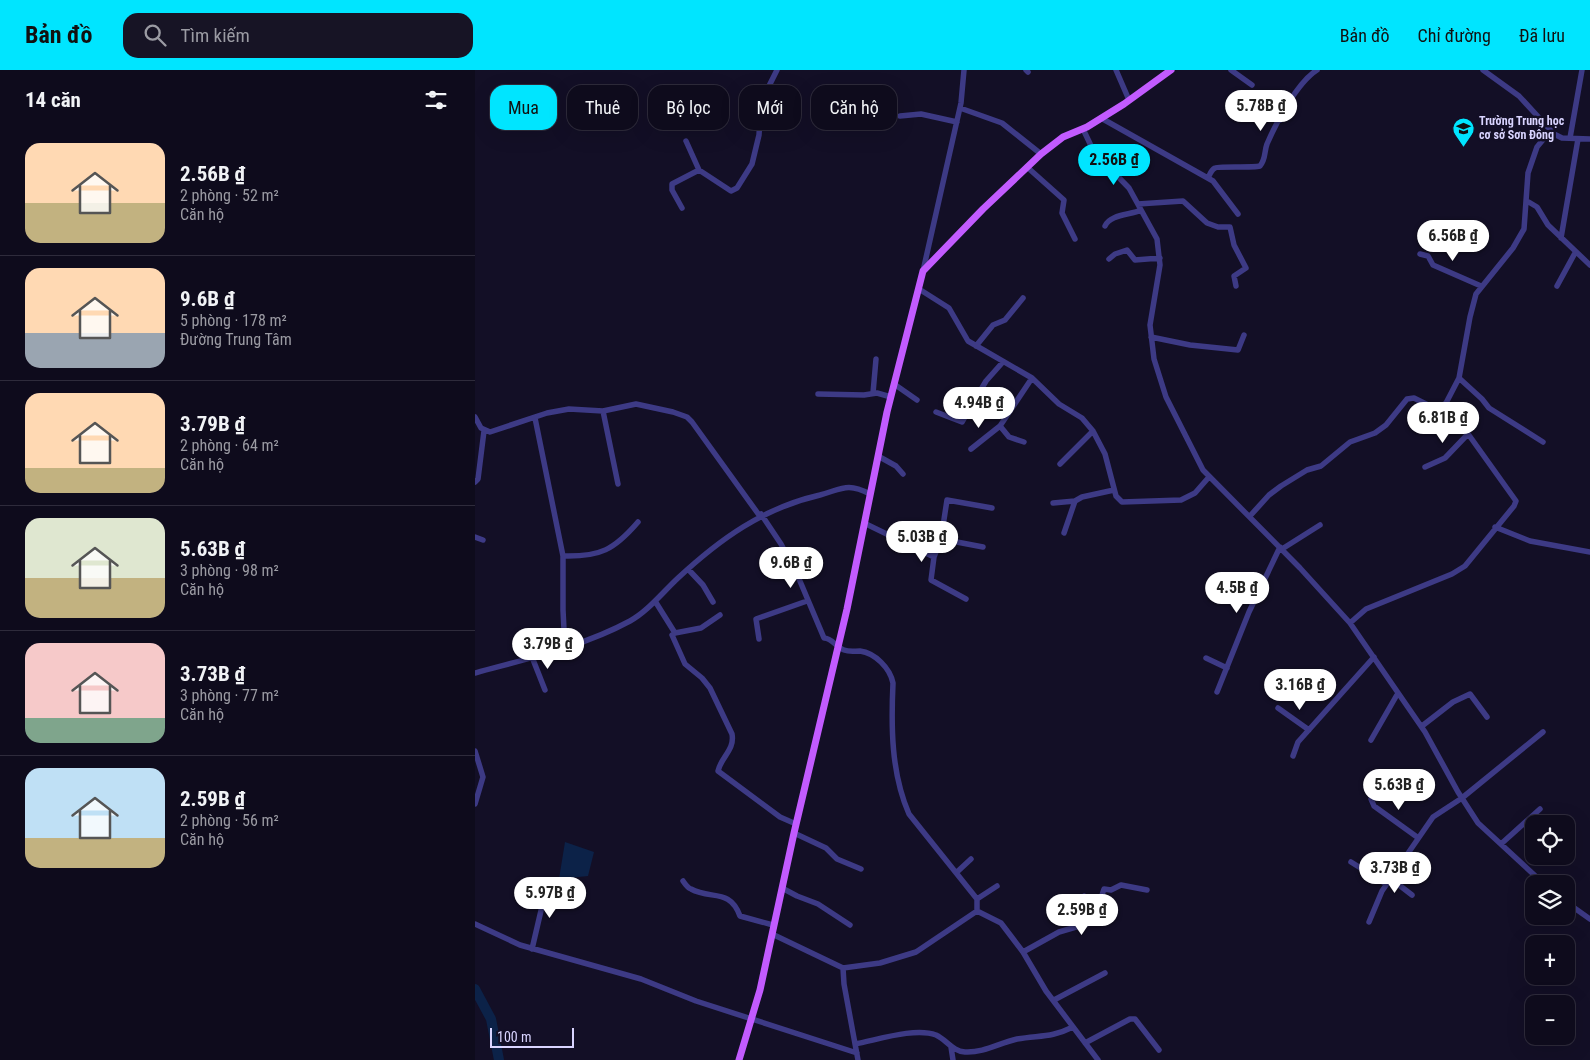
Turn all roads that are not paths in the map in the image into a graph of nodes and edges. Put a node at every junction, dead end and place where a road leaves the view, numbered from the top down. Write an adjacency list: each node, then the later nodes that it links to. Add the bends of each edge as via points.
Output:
1 (777, 70): 25 (street, via 761,102 759,135 752,164 737,188 731,191)
2 (964, 70): 12 (street)
3 (1116, 70): 11 (street)
4 (1171, 70): 11 (main road)
5 (1231, 70): 9 (street)
6 (1317, 70): 15 (street, via 1301,83)
7 (1483, 70): 18 (street, via 1519,96)
8 (1581, 70): 19 (street)
9 (1252, 85)
10 (1241, 96): 15 (street, via 1255,100)
11 (1129, 100): 14 (main road)
12 (960, 108): 16 (street); 23 (street, via 1002,123)
13 (900, 116): 16 (street, via 921,114)
14 (1101, 118): 17 (main road); 26 (street)
15 (1280, 120): 26 (street, via 1268,142 1261,166 1217,166)
16 (957, 122): 39 (street)
17 (1083, 129): 23 (main road, via 1063,137); 28 (street, via 1094,152 1123,181)
18 (1551, 130): 19 (street, via 1558,137); 27 (street, via 1533,156 1527,180)
19 (1570, 138): 20 (street)
20 (1578, 139): 21 (street); 32 (street)
21 (1590, 139)
22 (686, 141): 25 (street)
23 (1041, 154): 24 (main road)
24 (1027, 167): 33 (street, via 1064,200 1063,217); 39 (main road)
25 (699, 170): 29 (street, via 672,184)
26 (1208, 178): 30 (street, via 1218,186)
27 (1527, 201): 32 (street, via 1537,207); 41 (street, via 1526,219 1519,238)
28 (1140, 207): 31 (street, via 1132,215 1112,219); 36 (street, via 1157,239); 40 (street, via 1183,201 1207,223 1230,227 1233,245 1246,268 1234,276)
29 (682, 208)
30 (1238, 214)
31 (1105, 226)
32 (1561, 238): 34 (street)
33 (1075, 239)
34 (1575, 253): 38 (street); 42 (street)
35 (1420, 254): 41 (street, via 1428,256 1433,265)
36 (1160, 258): 37 (street, via 1135,260 1124,250); 46 (street, via 1151,314)
37 (1109, 259)
38 (1590, 265)
39 (923, 271): 43 (main road)
40 (1236, 286)
41 (1481, 286): 51 (street, via 1470,317)
42 (1557, 286)
43 (919, 289): 47 (street, via 949,308 966,338); 52 (main road)
44 (1023, 298): 47 (street, via 1005,320 993,325)
45 (1244, 335): 46 (street, via 1238,350)
46 (1151, 337): 73 (street, via 1159,382)
47 (976, 346): 49 (street)
48 (876, 359): 53 (street)
49 (1002, 362): 50 (street); 59 (street, via 986,380 962,422)
50 (1031, 378): 62 (street); 64 (street, via 1059,404 1082,418)
51 (1459, 378): 57 (street); 67 (street, via 1489,408)
52 (895, 384): 55 (main road); 56 (street)
53 (873, 393): 54 (street); 55 (street)
54 (818, 394)
55 (891, 397): 69 (main road)
56 (917, 400)
57 (1446, 404): 65 (street); 82 (street, via 1436,409 1419,400 1407,399 1386,425 1351,442 1321,466 1307,470 1281,486)
58 (603, 410): 61 (street, via 569,409); 75 (street); 81 (street, via 636,404 687,417)
59 (936, 412)
60 (475, 417): 63 (street)
61 (535, 418): 63 (street, via 499,430); 94 (street)
62 (1000, 426): 66 (street, via 1009,437); 68 (street)
63 (484, 431): 74 (street)
64 (1093, 431): 70 (street); 76 (street, via 1107,460)
65 (1468, 434): 71 (street, via 1445,458); 86 (street, via 1516,501)
66 (1023, 442)
67 (1543, 442)
68 (971, 449)
69 (878, 456): 72 (street, via 897,466); 77 (main road)
70 (1060, 464)
71 (1425, 467)
72 (903, 474)
73 (1209, 477): 76 (street, via 1189,497 1176,501 1122,502); 82 (street)
74 (475, 482)
75 (618, 484)
76 (1114, 490): 78 (street)
77 (870, 494): 81 (street, via 857,487 842,487 787,503); 84 (main road)
78 (1075, 501): 79 (street); 87 (street)
79 (1053, 503)
80 (992, 508): 89 (street, via 947,500)
81 (760, 515): 96 (street); 99 (street, via 781,544)
82 (1250, 516): 92 (street)
83 (638, 522): 94 (street, via 606,551)
84 (864, 523): 95 (street); 106 (main road)
85 (1320, 525): 92 (street)
86 (1495, 527): 93 (street, via 1531,541); 102 (street, via 1465,566 1365,609)
87 (1064, 532)
88 (475, 537): 90 (street)
89 (941, 539): 91 (street); 95 (street)
90 (483, 540)
91 (983, 547)
92 (1281, 548): 102 (street); 110 (street, via 1249,612)
93 (1590, 552)
94 (563, 556): 105 (street, via 564,630)
95 (933, 557): 97 (street, via 931,580)
96 (688, 569): 98 (street); 100 (street)
97 (965, 599)
98 (655, 601): 103 (street); 105 (street, via 629,622)
99 (807, 601): 104 (street, via 756,619); 106 (street, via 824,638)
100 (713, 602)
101 (720, 615): 103 (street, via 701,628)
102 (1350, 623): 108 (street)
103 (675, 633): 127 (street, via 672,635 685,664 709,688 732,734 731,748 718,771 780,817)
104 (759, 639)
105 (569, 645): 107 (street)
106 (838, 647): 127 (main road); 134 (street, via 862,651 891,672 894,759 902,798 909,814)
107 (532, 657): 111 (street); 112 (street)
108 (1374, 657): 114 (street); 118 (street)
109 (1206, 658): 110 (street)
110 (1227, 668): 113 (street)
111 (475, 673)
112 (545, 690)
113 (1217, 692)
114 (1398, 693): 117 (street); 120 (street)
115 (1278, 708): 118 (street)
116 (1487, 717): 117 (street, via 1470,694 1453,702)
117 (1422, 726): 124 (street)
118 (1309, 730): 122 (street, via 1298,742)
119 (1543, 732): 124 (street)
120 (1371, 740)
121 (475, 751): 125 (street, via 483,777)
122 (1293, 756)
123 (1377, 786): 129 (street, via 1371,800 1374,806)
124 (1462, 798): 129 (street, via 1433,817); 130 (street, via 1478,823)
125 (475, 804)
126 (1540, 809): 130 (street)
127 (796, 824): 128 (main road)
128 (794, 833): 133 (street, via 826,848 837,859); 141 (main road)
129 (1417, 837): 136 (street)
130 (1501, 844): 135 (street)
131 (971, 859): 134 (street)
132 (1351, 862): 138 (street)
133 (861, 869)
134 (957, 872): 145 (street)
135 (1536, 875)
136 (1390, 878): 138 (street); 143 (street)
137 (683, 881): 152 (street, via 691,890 727,899 735,905 740,916)
138 (1386, 884): 150 (street)
139 (547, 885): 155 (street)
140 (997, 886): 145 (street)
141 (782, 888): 152 (main road); 153 (street, via 819,904)
142 (1147, 890): 149 (street, via 1121,886 1104,889 1101,918)
143 (1412, 895)
144 (1084, 896): 149 (street)
145 (977, 899): 147 (street)
146 (1575, 908): 148 (street)
147 (977, 911): 156 (street, via 1001,923); 157 (street, via 915,952 880,963)
148 (1590, 919)
149 (1094, 920): 156 (street, via 1059,932)
150 (1369, 922)
151 (475, 924): 155 (street)
152 (773, 924): 154 (main road)
153 (850, 925)
154 (772, 934): 157 (street); 160 (main road)
155 (532, 949): 160 (street, via 641,979)
156 (1023, 952): 159 (street)
157 (843, 968): 163 (street)
158 (1105, 973): 159 (street)
159 (1055, 1000): 161 (street)
160 (752, 1019): 166 (street); 167 (main road)
161 (1073, 1027): 162 (street); 164 (street, via 1057,1035 1017,1039 981,1052 965,1052)
162 (1085, 1043): 165 (street, via 1135,1019); 170 (street)
163 (855, 1044): 164 (street, via 919,1034 936,1035); 166 (street)
164 (951, 1047): 169 (street)
165 (1159, 1050)
166 (857, 1053): 168 (street)
167 (739, 1060)
168 (858, 1060)
169 (953, 1060)
170 (1098, 1060)

